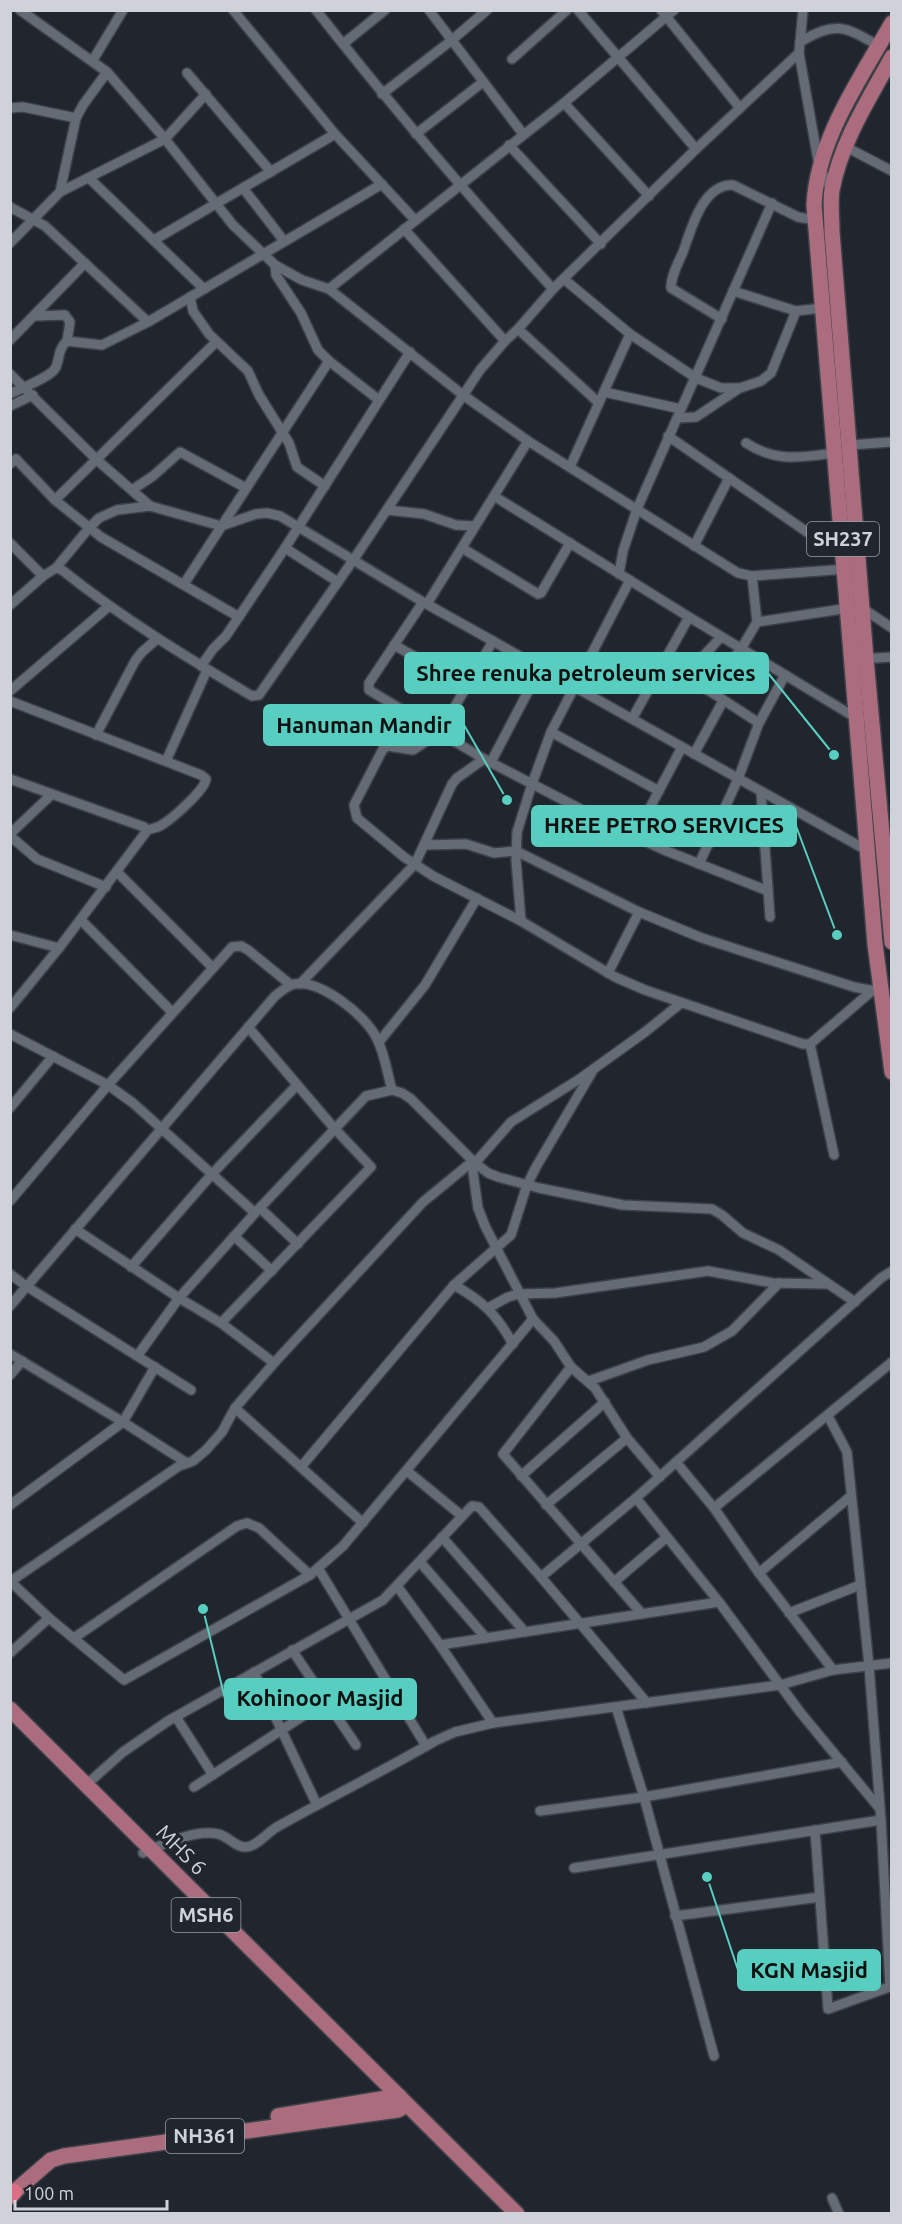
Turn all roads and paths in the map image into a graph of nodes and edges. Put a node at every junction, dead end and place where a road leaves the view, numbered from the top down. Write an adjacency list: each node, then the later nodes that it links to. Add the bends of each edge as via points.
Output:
1 (20, 10): 20 (street)
2 (123, 10): 20 (street)
3 (233, 10): 30 (street)
4 (316, 10): 14 (street)
5 (385, 10): 14 (street)
6 (429, 10): 13 (street)
7 (487, 10): 13 (street)
8 (567, 10): 19 (street)
9 (578, 10): 17 (street)
10 (803, 10): 16 (street)
11 (667, 13): 17 (street); 28 (street)
12 (891, 23): 15 (main road, SH237)
13 (452, 40): 23 (street); 25 (street)
14 (343, 44): 25 (street)
15 (879, 46): 16 (street, via 854,31 840,28 818,32); 37 (main road, SH237, via 834,128)
16 (799, 47): 28 (street); 37 (street)
17 (617, 57): 26 (street); 36 (street)
18 (891, 57): 35 (main road, SH237)
19 (512, 59)
20 (93, 60): 21 (street)
21 (107, 72): 29 (street); 33 (street)
22 (187, 73): 24 (street)
23 (483, 82): 31 (street); 32 (street)
24 (206, 94): 33 (street); 38 (street)
25 (382, 94): 31 (street)
26 (564, 103): 32 (street); 46 (street)
27 (10, 108): 29 (street)
28 (740, 108): 36 (street)
29 (76, 118): 44 (street)
30 (335, 134): 38 (street); 41 (street)
31 (416, 134): 42 (street)
32 (523, 134): 34 (street)
33 (165, 139): 40 (street); 47 (street)
34 (509, 145): 42 (street); 57 (street)
35 (846, 147): 39 (street); 45 (main road, SH237)
36 (696, 149): 46 (street)
37 (819, 166): 45 (street); 52 (main road, SH237)
38 (271, 171): 43 (street)
39 (891, 171)
40 (89, 178): 44 (street); 54 (street)
41 (381, 184): 51 (street); 55 (street)
42 (459, 185): 51 (street); 64 (street)
43 (243, 188): 47 (street); 55 (street)
44 (60, 192): 50 (street)
45 (832, 192): 97 (main road, SH237)
46 (649, 196): 57 (street)
47 (216, 203): 54 (street); 58 (street)
48 (772, 203): 52 (street, via 798,217); 65 (street); 70 (street, via 727,185 700,208 671,288)
49 (10, 207): 50 (street)
50 (34, 219): 56 (street); 59 (street)
51 (415, 220): 53 (street)
52 (815, 220): 67 (main road, SH237)
53 (404, 229): 63 (street); 76 (street)
54 (154, 240): 62 (street)
55 (284, 241): 58 (street)
56 (10, 243)
57 (601, 244): 61 (street)
58 (263, 254): 60 (street); 62 (street)
59 (85, 263): 69 (street); 71 (street)
60 (275, 265): 63 (street); 79 (street, via 276,275 301,313 318,350)
61 (565, 280): 64 (street); 73 (street)
62 (204, 289): 66 (street)
63 (329, 289): 78 (street)
64 (554, 289): 72 (street)
65 (733, 291): 68 (street); 70 (street)
66 (190, 297): 71 (street); 77 (street, via 196,317)
67 (822, 308): 68 (street); 98 (main road, SH237)
68 (796, 311): 83 (street, via 771,373)
69 (34, 316): 74 (street); 75 (street, via 65,315 70,322)
70 (722, 319): 81 (street)
71 (148, 322): 75 (street, via 102,345)
72 (518, 329): 76 (street); 89 (street)
73 (630, 334): 81 (street); 84 (street)
74 (10, 340)
75 (67, 341): 82 (street, via 55,370)
76 (505, 341): 86 (street)
77 (216, 342): 92 (street, via 248,371); 100 (street)
78 (410, 352): 86 (street); 88 (street)
79 (329, 362): 88 (street); 92 (street)
80 (10, 374): 82 (street)
81 (696, 378): 83 (street, via 721,387); 91 (street)
82 (24, 387): 85 (street); 87 (street)
83 (740, 388): 91 (street, via 696,417)
84 (604, 392): 89 (street); 91 (street)
85 (10, 394)
86 (463, 394): 94 (street); 110 (street)
87 (33, 395): 90 (street); 100 (street)
88 (380, 400): 103 (street)
89 (599, 403): 101 (street)
90 (10, 406)
91 (679, 414): 93 (street)
92 (282, 433): 103 (street, via 297,467); 104 (street)
93 (668, 436): 102 (street); 109 (street)
94 (528, 441): 101 (street); 106 (street)
95 (891, 442): 97 (street)
96 (746, 443): 98 (street, via 781,457)
97 (849, 445): 123 (main road, SH237)
98 (835, 453): 117 (main road, SH237)
99 (12, 459): 107 (street)
100 (97, 460): 105 (street); 107 (street)
101 (570, 467): 109 (street)
102 (729, 478): 117 (street, via 817,539); 118 (street)
103 (325, 486): 112 (street)
104 (246, 488): 105 (street, via 180,452); 111 (street)
105 (132, 490): 108 (street)
106 (494, 496): 113 (street); 116 (street)
107 (55, 500): 114 (street)
108 (150, 506): 111 (street); 114 (street, via 117,510)
109 (637, 509): 118 (street); 124 (street)
110 (387, 510): 113 (street, via 424,513 456,525); 121 (street)
111 (221, 526): 112 (street, via 267,513); 129 (street)
112 (300, 526): 119 (street); 121 (street)
113 (475, 526): 120 (street)
114 (89, 528): 122 (street); 129 (street)
115 (10, 543): 125 (street)
116 (570, 543): 120 (street, via 538,594); 124 (street)
117 (843, 543): 123 (main road, SH237)
118 (693, 546): 126 (street, via 738,573)
119 (285, 548): 128 (street); 134 (street)
120 (462, 548): 130 (street)
121 (354, 559): 128 (street); 130 (street)
122 (56, 568): 125 (street); 132 (street)
123 (852, 569): 126 (street); 133 (main road, SH237)
124 (619, 574): 127 (street)
125 (43, 576): 131 (street)
126 (752, 576): 136 (street)
127 (630, 580): 135 (street); 151 (street)
128 (338, 582): 146 (street, via 259,695 252,696)
129 (184, 584): 134 (street)
130 (425, 603): 140 (street); 141 (street)
131 (10, 605)
132 (108, 607): 139 (street); 153 (street)
133 (855, 608): 136 (street); 137 (street); 144 (main road, SH237)
134 (239, 617): 146 (street)
135 (689, 617): 138 (street); 147 (street)
136 (757, 622): 142 (street)
137 (891, 628)
138 (721, 637): 142 (street); 149 (street)
139 (157, 639): 146 (street); 161 (street, via 135,661)
140 (494, 641): 145 (street); 150 (street)
141 (394, 645): 150 (street); 159 (street, via 369,683 369,690)
142 (741, 649): 148 (street); 152 (street)
143 (891, 657): 144 (street)
144 (859, 659): 157 (main road, SH237); 189 (main road, SH237)
145 (541, 667): 151 (street); 165 (street)
146 (204, 668): 164 (street)
147 (661, 668): 149 (street); 156 (street)
148 (785, 675): 157 (street); 158 (street)
149 (684, 677): 152 (street)
150 (467, 686): 159 (street)
151 (575, 686): 156 (street); 160 (street)
152 (708, 690): 155 (street)
153 (10, 691)
154 (10, 701): 161 (street)
155 (723, 701): 158 (street); 163 (street)
156 (632, 719): 162 (street)
157 (858, 719): 177 (main road, SH237)
158 (759, 723): 167 (street)
159 (440, 732): 165 (street); 178 (street, via 413,750 385,747 354,805 357,818)
160 (551, 732): 168 (street); 169 (street)
161 (96, 735): 164 (street)
162 (682, 747): 163 (street); 169 (street)
163 (694, 754): 167 (street)
164 (166, 761): 172 (street, via 201,775 207,782 164,824)
165 (487, 761): 168 (street); 175 (street, via 452,784)
166 (10, 779): 171 (street)
167 (738, 779): 170 (street); 179 (street)
168 (532, 784): 174 (street); 176 (street, via 517,832)
169 (658, 791): 174 (street)
170 (761, 792): 177 (street); 182 (street)
171 (52, 794): 172 (street); 173 (street)
172 (146, 830): 180 (street)
173 (10, 835): 181 (street, via 37,859)
174 (635, 836): 179 (street)
175 (424, 845): 176 (street, via 466,844 494,853); 178 (street)
176 (516, 850): 184 (street); 187 (street)
177 (868, 851): 194 (main road, SH237)
178 (415, 864): 183 (street); 193 (street)
179 (699, 864): 182 (street)
180 (117, 872): 181 (street); 191 (street)
181 (106, 887): 186 (street)
182 (768, 891): 185 (street)
183 (477, 898): 187 (street); 200 (street, via 425,985)
184 (639, 912): 192 (street); 194 (street, via 702,938)
185 (770, 917)
186 (81, 920): 190 (street); 197 (street)
187 (521, 921): 192 (street)
188 (10, 935): 190 (street)
189 (891, 942)
190 (59, 948): 196 (street)
191 (212, 968): 193 (street, via 232,947 241,946); 197 (street)
192 (608, 973): 195 (street)
193 (296, 984): 198 (street, via 275,996); 200 (street, via 323,991 353,1010)
194 (877, 991): 201 (street); 204 (main road, SH237)
195 (681, 1003): 201 (street); 203 (street)
196 (10, 1008)
197 (172, 1012): 205 (street)
198 (248, 1028): 206 (street); 209 (street)
199 (10, 1034): 202 (street)
200 (379, 1042): 207 (street)
201 (810, 1044): 211 (street)
202 (53, 1056): 205 (street); 208 (street)
203 (595, 1068): 212 (street, via 511,1122); 215 (street)
204 (891, 1072)
205 (108, 1085): 209 (street); 216 (street)
206 (297, 1085): 210 (street); 213 (street)
207 (392, 1090): 210 (street, via 366,1096); 212 (street, via 411,1099)
208 (10, 1108)
209 (161, 1128): 213 (street); 219 (street)
210 (334, 1128): 218 (street); 221 (street, via 370,1164 370,1170)
211 (834, 1155)
212 (474, 1162): 215 (street, via 488,1173); 222 (street, via 478,1208); 243 (street, via 423,1202)
213 (212, 1174): 218 (street); 223 (street)
214 (10, 1183): 216 (street)
215 (527, 1185): 222 (street, via 514,1230); 228 (street, via 623,1205 712,1209 743,1233 779,1250)
216 (20, 1190): 217 (street)
217 (10, 1201)
218 (257, 1210): 220 (street); 221 (street)
219 (75, 1229): 223 (street); 229 (street)
220 (234, 1236): 224 (street); 232 (street)
221 (298, 1244): 224 (street)
222 (496, 1249): 230 (street); 231 (street)
223 (131, 1267): 232 (street)
224 (272, 1271): 237 (street)
225 (891, 1271): 233 (street)
226 (10, 1274): 229 (street)
227 (779, 1283): 228 (street); 231 (street, via 708,1271 555,1293); 247 (street, via 732,1331 704,1347 648,1360)
228 (826, 1284): 233 (street)
229 (26, 1286): 234 (street); 240 (street)
230 (454, 1286): 235 (street); 256 (street)
231 (519, 1294): 235 (street); 236 (street)
232 (179, 1298): 237 (street); 240 (street)
233 (855, 1302): 254 (street)
234 (10, 1306)
235 (488, 1308): 238 (street)
236 (533, 1319): 238 (street); 245 (street)
237 (221, 1323): 243 (street)
238 (513, 1344): 257 (street)
239 (10, 1354): 241 (street)
240 (138, 1355): 244 (street)
241 (22, 1361): 246 (street); 252 (street)
242 (891, 1362): 251 (street)
243 (274, 1363): 250 (street)
244 (155, 1367): 248 (street); 252 (street)
245 (572, 1367): 247 (street); 258 (street, via 504,1450 504,1456)
246 (10, 1375)
247 (589, 1381): 249 (street)
248 (191, 1390)
249 (605, 1402): 253 (street); 258 (street)
250 (235, 1408): 255 (street, via 222,1432); 256 (street)
251 (828, 1416): 260 (street, via 847,1452); 264 (street)
252 (123, 1422): 255 (street); 262 (street)
253 (627, 1438): 259 (street); 263 (street)
254 (676, 1462): 259 (street); 264 (street)
255 (187, 1463): 275 (street)
256 (301, 1467): 266 (street)
257 (407, 1471): 265 (street); 266 (street)
258 (521, 1476): 263 (street)
259 (660, 1477): 261 (street)
260 (851, 1496): 272 (street); 277 (street)
261 (636, 1498): 268 (street); 269 (street)
262 (12, 1501)
263 (546, 1504): 269 (street)
264 (714, 1508): 272 (street)
265 (462, 1516): 267 (street); 274 (street, via 472,1506 479,1507)
266 (363, 1523): 271 (street)
267 (442, 1537): 270 (street); 285 (street)
268 (668, 1537): 276 (street); 279 (street)
269 (581, 1544): 274 (street); 276 (street)
270 (420, 1562): 278 (street); 287 (street)
271 (318, 1568): 273 (street); 283 (street)
272 (759, 1573): 280 (street)
273 (310, 1575): 286 (street, via 124,1680); 286 (street, via 259,1528 247,1523 237,1526)
274 (541, 1577): 284 (street)
275 (11, 1581): 282 (street)
276 (614, 1582): 281 (street)
277 (860, 1585): 280 (street); 292 (street)
278 (398, 1586): 283 (street, via 375,1605); 288 (street)
279 (719, 1602): 281 (street); 295 (street)
280 (789, 1612): 293 (street)
281 (642, 1614): 284 (street)
282 (49, 1618): 286 (street); 290 (street)
283 (347, 1618): 289 (street); 305 (street)
284 (580, 1624): 285 (street); 297 (street)
285 (525, 1632): 287 (street)
286 (74, 1638)
287 (486, 1638): 288 (street)
288 (440, 1644): 302 (street)
289 (292, 1650): 294 (street); 296 (street)
290 (10, 1653)
291 (891, 1663): 292 (street)
292 (869, 1666): 293 (street); 312 (street)
293 (833, 1670): 295 (street)
294 (254, 1672): 300 (street); 303 (street)
295 (780, 1685): 297 (street); 306 (street)
296 (326, 1701): 303 (street); 304 (street)
297 (646, 1703): 298 (street)
298 (616, 1707): 302 (street); 310 (street)
299 (10, 1709): 308 (main road, MHS 6)
300 (176, 1717): 307 (street); 308 (street, via 123,1752)
301 (10, 1723): 316 (main road, MSH6)
302 (493, 1723): 305 (street, via 455,1732)
303 (281, 1730): 307 (street); 311 (street)
304 (356, 1745)
305 (426, 1746): 311 (street)
306 (842, 1762): 310 (street); 312 (street)
307 (213, 1775): 309 (street)
308 (86, 1785): 316 (main road, MHS 6)
309 (194, 1787)
310 (644, 1797): 313 (street); 317 (street)
311 (317, 1805): 316 (street, via 247,1847 219,1834 207,1833)
312 (880, 1809): 314 (street)
313 (540, 1811)
314 (881, 1820): 315 (street); 321 (street)
315 (815, 1830): 317 (street); 319 (street)
316 (147, 1851): 323 (main road, MSH6)
317 (659, 1853): 318 (street); 320 (street)
318 (574, 1868)
319 (820, 1897): 320 (street); 321 (street, via 828,2009)
320 (675, 1916): 322 (street)
321 (891, 1986)
322 (714, 2056)
323 (398, 2103): 324 (main road, NH361, via 64,2156 51,2160); 326 (main road); 327 (main road)
324 (12, 2191)
325 (832, 2198): 328 (street)
326 (505, 2214)
327 (517, 2214)
328 (839, 2214)

